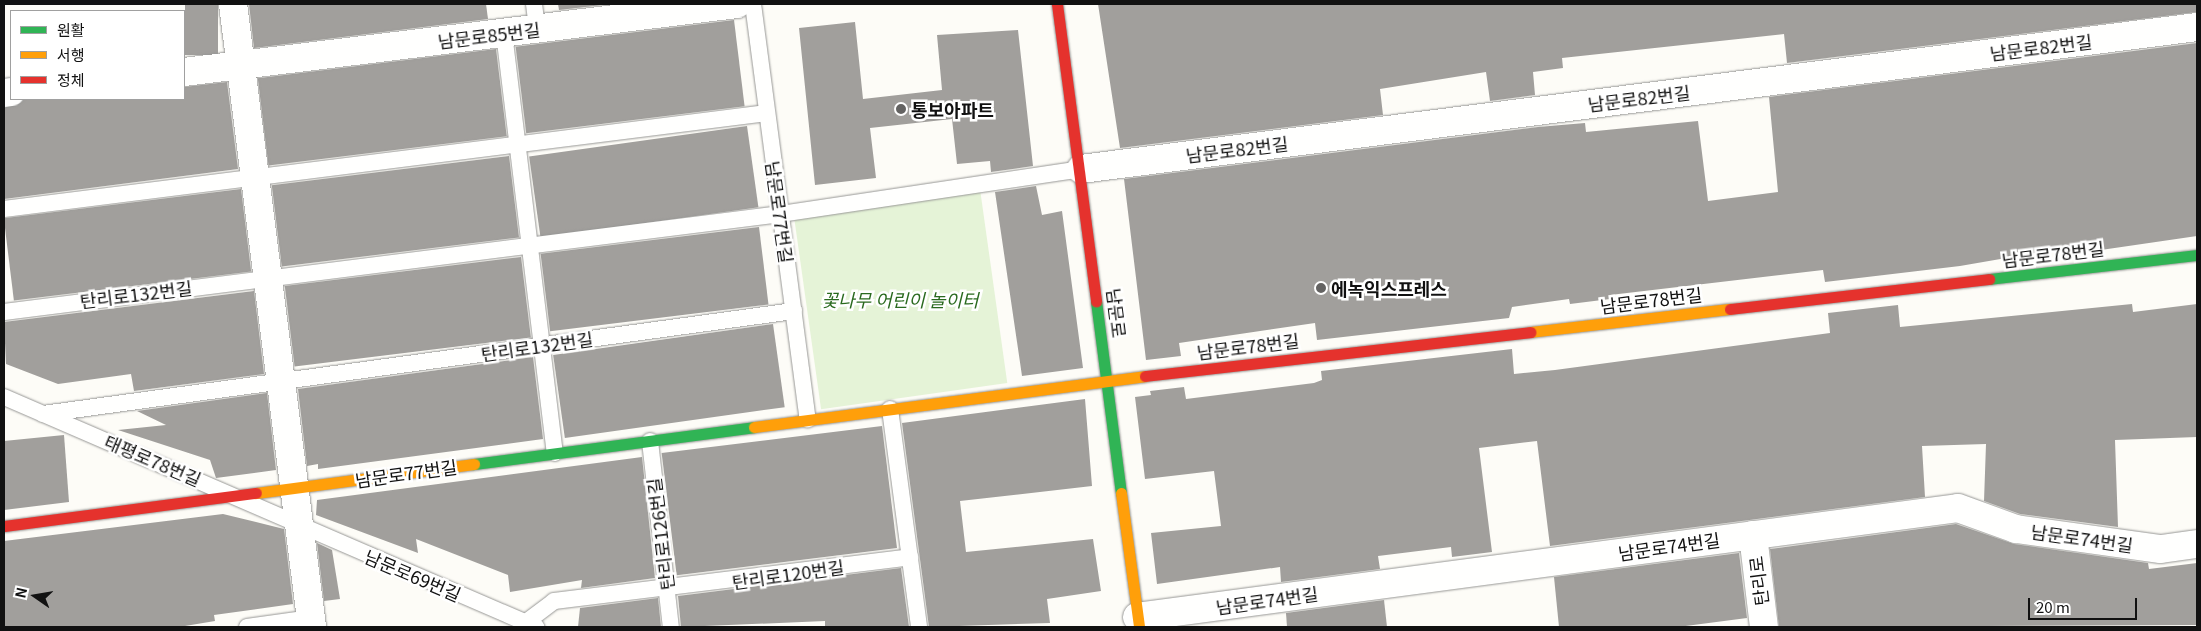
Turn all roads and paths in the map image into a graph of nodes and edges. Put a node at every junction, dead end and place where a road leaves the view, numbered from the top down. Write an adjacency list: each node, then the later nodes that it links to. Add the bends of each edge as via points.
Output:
1 (233, 4): 8 (street)
2 (737, 4): 5 (street, 남문로85번길)
3 (752, 4): 10 (lane, 남문로77번길)
4 (1057, 4): 12 (street, 남문로)
5 (536, 16): 7 (street, 남문로85번길)
6 (2197, 27): 12 (street, 남문로82번길)
7 (504, 33): 8 (street, 남문로85번길); 11 (lane)
8 (240, 65): 9 (street, 남문로85번길); 13 (street)
9 (185, 72)
10 (767, 113): 11 (lane); 15 (lane, 남문로77번길)
11 (516, 141): 13 (lane); 16 (lane)
12 (1081, 169): 15 (lane, 탄리로132번길); 22 (street, 남문로)
13 (254, 176): 14 (lane); 18 (street)
14 (4, 209)
15 (781, 214): 16 (lane, 탄리로132번길); 19 (lane, 남문로77번길)
16 (529, 242): 18 (lane, 탄리로132번길); 21 (lane)
17 (2197, 255): 22 (street, 남문로78번길)
18 (268, 277): 20 (lane, 탄리로132번길); 23 (street)
19 (794, 311): 21 (lane, 탄리로132번길); 27 (lane, 남문로77번길)
20 (4, 312)
21 (542, 346): 23 (lane, 탄리로132번길); 29 (lane)
22 (1108, 380): 25 (street, 남문로77번길); 39 (street, 남문로)
23 (281, 381): 26 (lane, 탄리로132번길); 30 (street)
24 (4, 397): 26 (lane, 태평로78번길)
25 (890, 409): 27 (street, 남문로77번길); 36 (lane)
26 (43, 414): 31 (lane, 태평로78번길)
27 (808, 419): 28 (street, 남문로77번길)
28 (650, 441): 29 (street, 남문로77번길); 37 (lane, 탄리로126번길)
29 (555, 453): 30 (street, 남문로77번길)
30 (295, 488): 31 (street, 남문로77번길); 33 (street)
31 (237, 495): 32 (street, 남문로77번길); 33 (lane, 태평로78번길)
32 (4, 526)
33 (300, 527): 38 (street); 40 (lane, 남문로69번길)
34 (1753, 535): 35 (street, 남문로74번길, via 1958,508 2016,528 2161,549); 39 (street, 남문로74번길); 44 (street, 탄리로)
35 (2197, 544)
36 (910, 558): 37 (lane, 탄리로120번길); 43 (lane)
37 (667, 590): 40 (lane, 남문로69번길, via 554,601); 42 (lane, 탄리로126번길)
38 (312, 622): 41 (lane)
39 (1138, 622)
40 (530, 625)
41 (247, 627)
42 (671, 627)
43 (919, 627)
44 (1764, 627)

